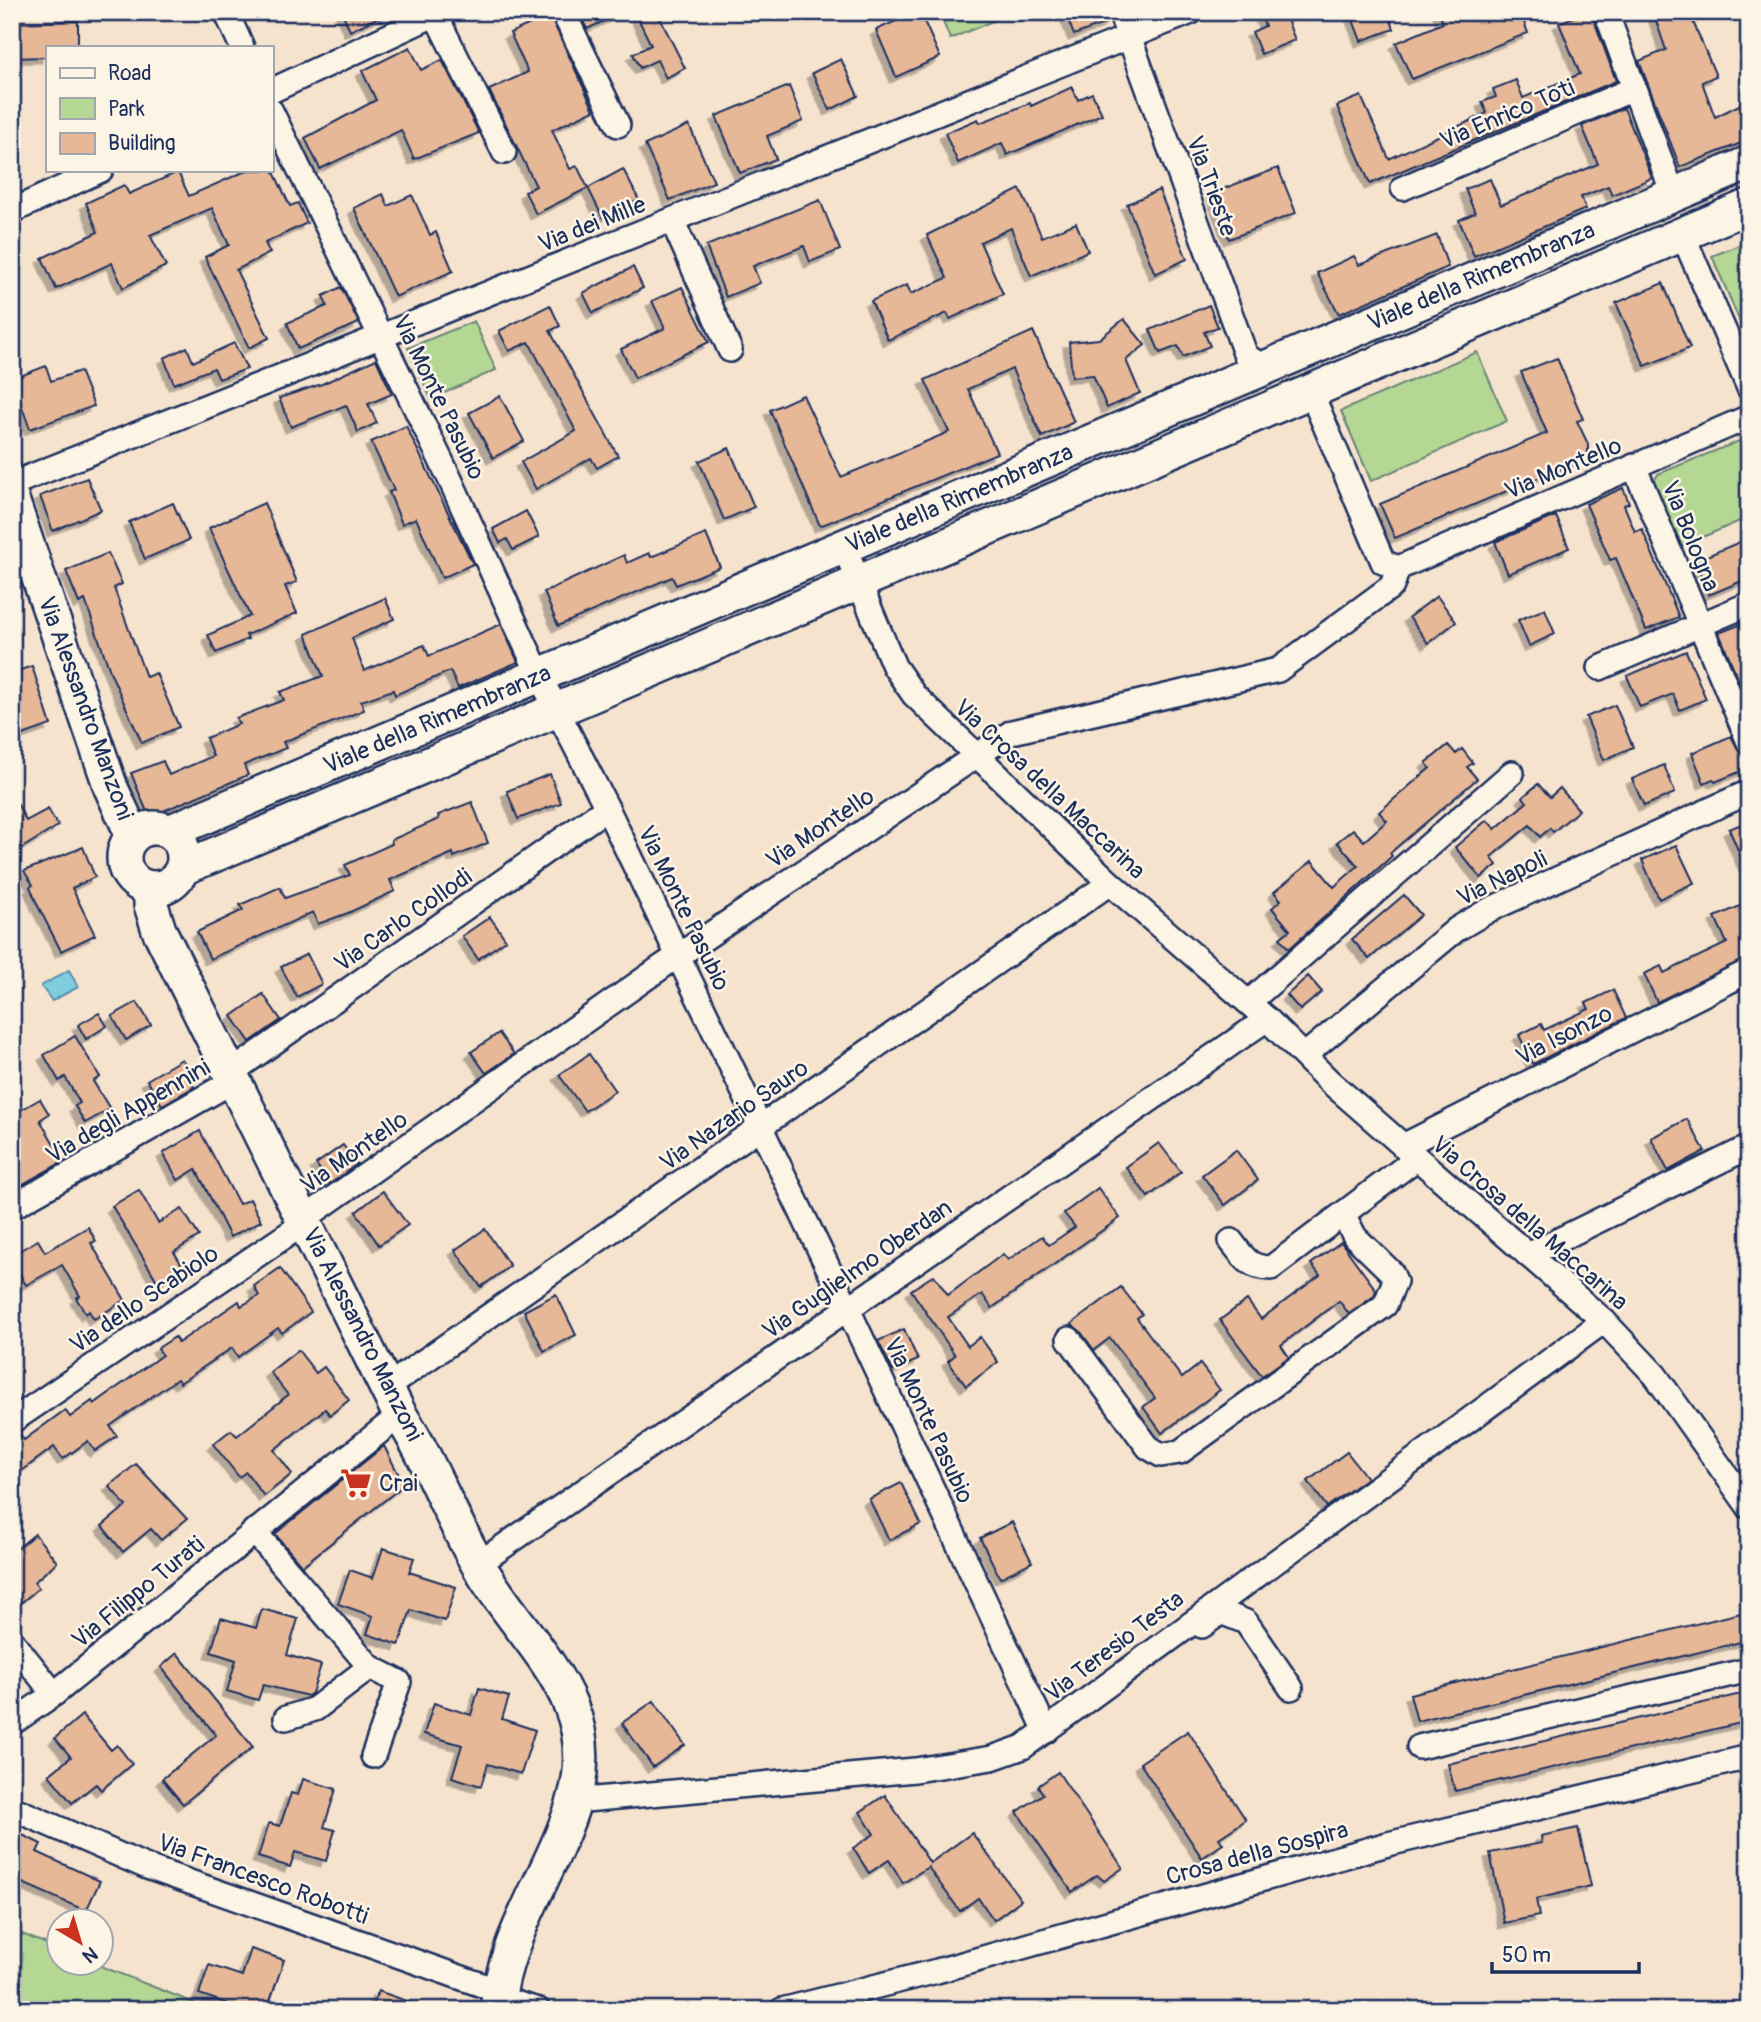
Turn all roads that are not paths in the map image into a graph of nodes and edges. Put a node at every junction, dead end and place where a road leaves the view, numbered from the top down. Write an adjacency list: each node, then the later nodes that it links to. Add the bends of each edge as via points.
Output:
1 (226, 12): 8 (street)
2 (563, 12): 12 (street)
3 (1120, 12): 7 (street, Via Trieste)
4 (1191, 12): 7 (street, Via dei Mille)
5 (1606, 12): 9 (street)
6 (438, 13): 10 (street); 13 (street)
7 (1129, 37): 20 (street, Via dei Mille); 24 (street, Via Trieste, via 1245,356)
8 (242, 46)
9 (1633, 89): 16 (street, Via Enrico Toti); 17 (street)
10 (273, 90)
11 (273, 115): 22 (street, Via Monte Pasubio)
12 (618, 125)
13 (504, 152)
14 (1749, 163): 17 (street, Viale della Rimembranza)
15 (97, 172): 19 (street)
16 (1403, 188)
17 (1672, 194): 24 (street, Viale della Rimembranza)
18 (1749, 206): 21 (street, Viale della Rimembranza)
19 (12, 211)
20 (672, 220): 22 (street, Via dei Mille); 23 (street)
21 (1682, 233): 25 (street); 26 (street, Viale della Rimembranza)
22 (381, 337): 30 (street, Via dei Mille); 38 (street, Via Monte Pasubio)
23 (730, 350)
24 (1271, 366): 26 (street, via 1308,365 1313,376); 27 (street, via 1253,394); 32 (street, Viale della Rimembranza)
25 (1749, 388)
26 (1311, 389): 27 (street, Viale della Rimembranza); 33 (street, via 1383,562)
27 (1266, 408): 34 (street, Viale della Rimembranza)
28 (1749, 417): 29 (street, Via Montello)
29 (1634, 466): 33 (street, Via Montello); 36 (street, Via Bologna)
30 (12, 484)
31 (12, 500): 46 (street, Via Alessandro Manzoni, via 111,788)
32 (844, 547): 34 (street, Via Crosa della Maccarina); 38 (street, Viale della Rimembranza)
33 (1398, 568): 41 (street, Via Montello, via 1391,586 1278,670 1012,732)
34 (858, 582): 39 (street, Viale della Rimembranza); 41 (street, Via Crosa della Maccarina, via 903,682)
35 (1749, 604): 36 (street)
36 (1699, 625): 37 (street); 40 (street, Via Bologna)
37 (1600, 668)
38 (540, 676): 39 (street, Via Monte Pasubio); 45 (street, Viale della Rimembranza)
39 (556, 710): 44 (street, Via Monte Pasubio); 47 (street, Viale della Rimembranza)
40 (1749, 742)
41 (974, 756): 48 (street, Via Crosa della Maccarina); 50 (street, Via Montello)
42 (1513, 773): 52 (street)
43 (1749, 792): 54 (street, Via Napoli, via 1457,929)
44 (607, 808): 50 (street, Via Monte Pasubio); 55 (street, Via Carlo Collodi)
45 (169, 832): 46 (street, via 154,828); 47 (street, via 181,844)
46 (133, 836): 49 (street, via 124,851 125,868 135,882)
47 (183, 868): 49 (street, via 170,884)
48 (1110, 883): 52 (street, Via Crosa della Maccarina); 56 (street, Via Nazario Sauro)
49 (151, 888): 55 (street, Via Alessandro Manzoni, via 159,930)
50 (678, 956): 56 (street, Via Monte Pasubio); 61 (street, Via Montello)
51 (1749, 971): 58 (street, Via Isonzo)
52 (1249, 1002): 53 (street, Via Crosa della Maccarina)
53 (1268, 1018): 54 (street, Via Crosa della Maccarina); 64 (street, Via Guglielmo Oberdan)
54 (1305, 1055): 58 (street, Via Crosa della Maccarina)
55 (231, 1078): 59 (street, Via degli Appennini); 61 (street, Via Alessandro Manzoni)
56 (760, 1129): 64 (street, Via Monte Pasubio); 67 (street, Via Nazario Sauro)
57 (1749, 1147): 63 (street)
58 (1410, 1152): 60 (street, Via Isonzo); 63 (street, Via Crosa della Maccarina)
59 (12, 1207)
60 (1344, 1216): 62 (street, Via Isonzo, via 1271,1268 1248,1264); 66 (street, via 1355,1237 1391,1272 1395,1281 1385,1305 1180,1452 1161,1455 1148,1447)
61 (305, 1220): 67 (street, Via Alessandro Manzoni); 68 (street, Via dello Scabiolo)
62 (1231, 1241)
63 (1528, 1255): 65 (street, Via Crosa della Maccarina)
64 (847, 1307): 71 (street, Via Guglielmo Oberdan); 80 (street, Via Monte Pasubio)
65 (1604, 1321): 69 (street, Via Crosa della Maccarina, via 1656,1375); 80 (street, Via Teresio Testa)
66 (1069, 1339)
67 (394, 1401): 70 (street, Via Filippo Turati); 71 (street, Via Alessandro Manzoni)
68 (12, 1421)
69 (1749, 1507)
70 (254, 1531): 74 (street); 77 (street, Via Filippo Turati)
71 (478, 1564): 84 (street, Via Alessandro Manzoni, via 564,1687 583,1754)
72 (12, 1641): 77 (street)
73 (1161, 1657): 76 (street, via 1221,1612 1246,1622)
74 (370, 1667): 78 (street, via 314,1709); 82 (street, via 399,1682)
75 (1749, 1670): 81 (street)
76 (1291, 1688)
77 (54, 1694): 79 (street, Via Filippo Turati)
78 (286, 1718)
79 (12, 1723)
80 (1046, 1731): 84 (street, Via Teresio Testa, via 1023,1747 992,1758 915,1770)
81 (1419, 1747)
82 (373, 1756)
83 (1749, 1757): 88 (street, Crosa della Sospira, via 1388,1844)
84 (574, 1801): 86 (street, Via Alessandro Manzoni, via 520,1926)
85 (12, 1808): 86 (street, Via Francesco Robotti, via 148,1867)
86 (498, 1999): 87 (street)
87 (538, 2010)
88 (782, 2010)

